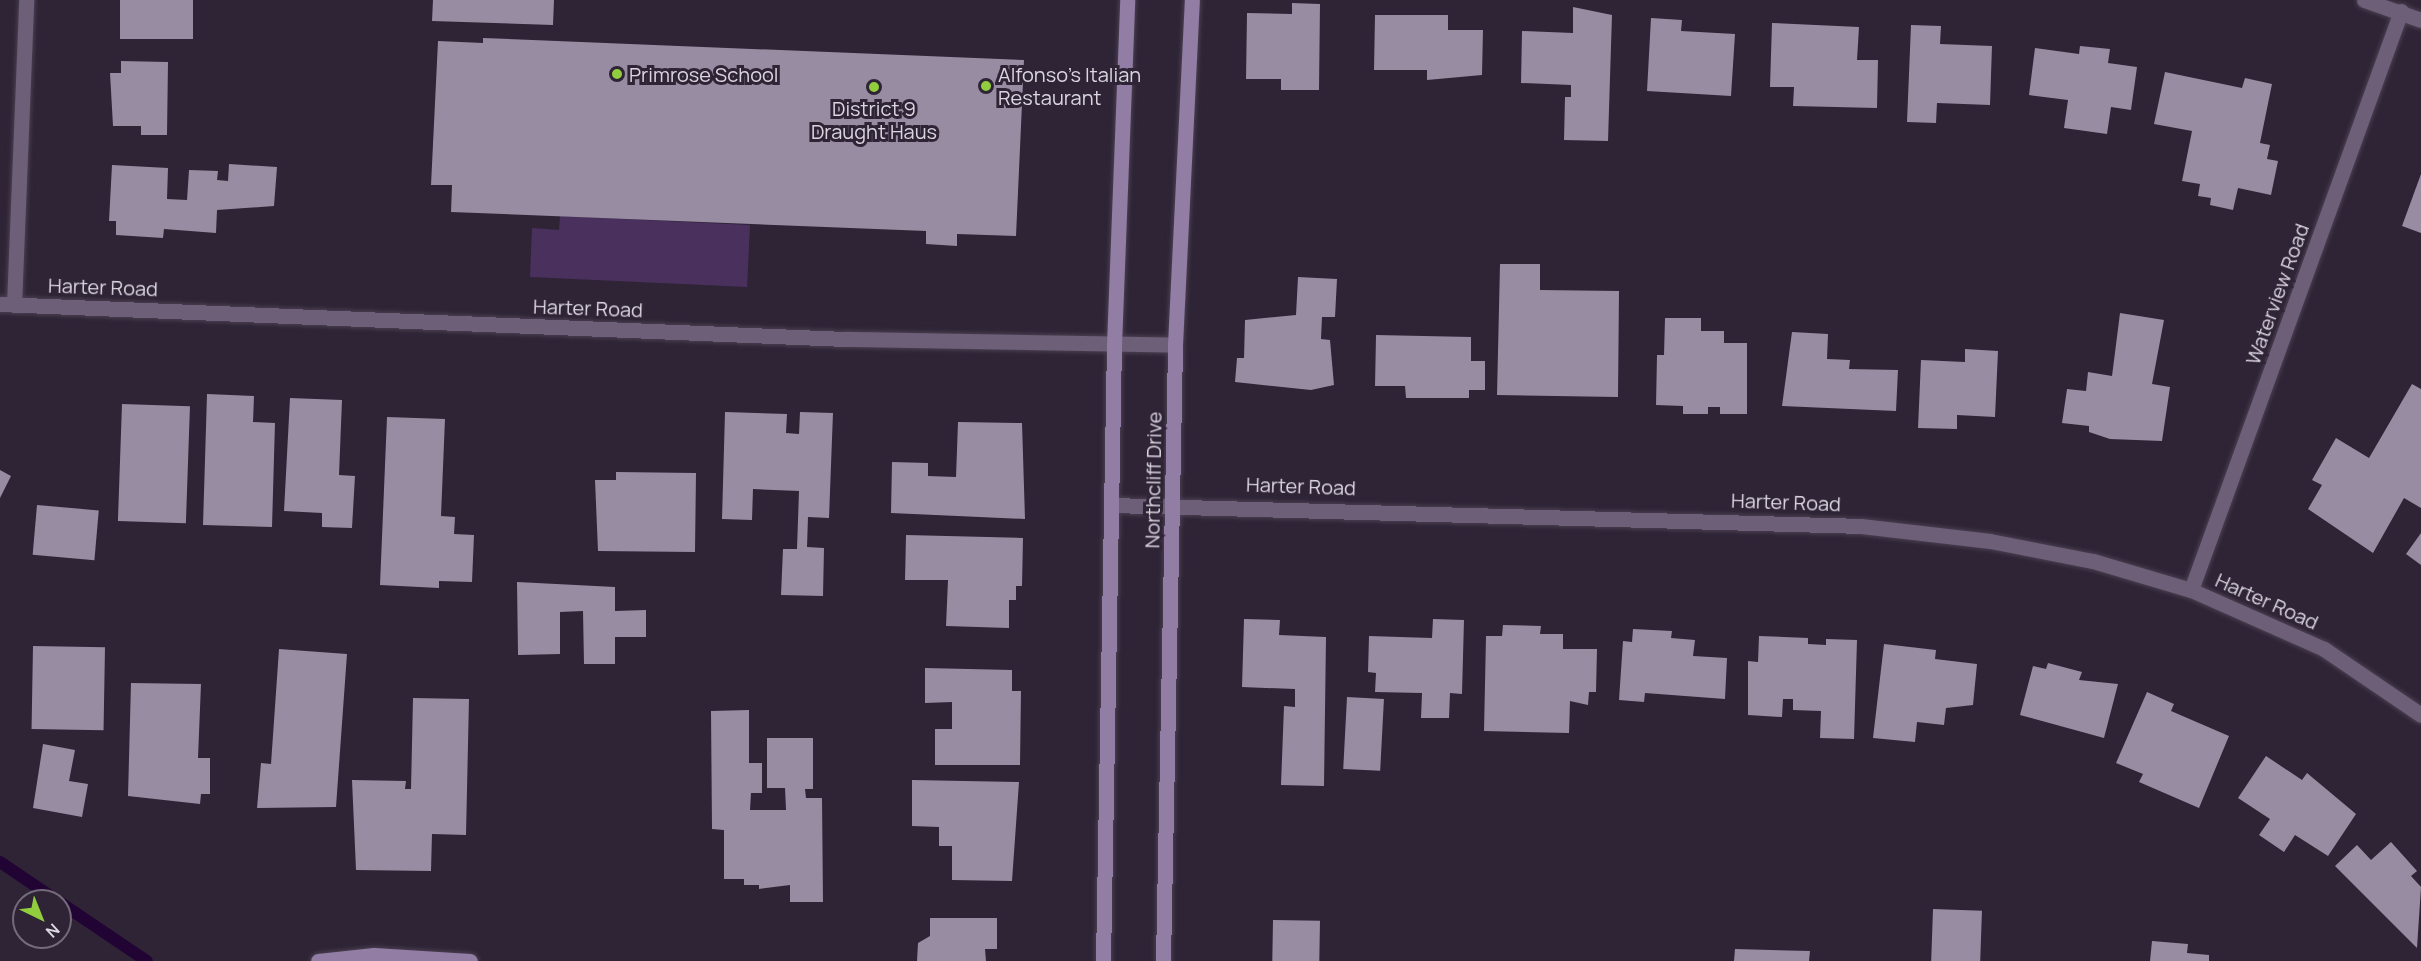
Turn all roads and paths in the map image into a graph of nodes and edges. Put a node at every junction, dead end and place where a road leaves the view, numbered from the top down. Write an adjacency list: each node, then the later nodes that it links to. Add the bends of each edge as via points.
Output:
1 (26, 0): 7 (street)
2 (1127, 0): 8 (street)
3 (1192, 0): 9 (street, Northcliff Drive)
4 (2364, 0): 5 (street)
5 (2401, 11): 6 (street); 12 (street, Waterview Road)
6 (2421, 20)
7 (7, 305): 8 (street, Harter Road, via 765,336)
8 (1114, 345): 9 (street, Harter Road); 11 (street)
9 (1175, 345): 10 (street, Northcliff Drive)
10 (1174, 503): 11 (street, Harter Road); 12 (street, Harter Road, via 1861,526 2081,559); 17 (street, Northcliff Drive)
11 (1111, 505): 16 (street)
12 (2191, 590): 13 (street, Harter Road, via 2324,650)
13 (2421, 715)
14 (318, 961): 15 (street, via 374,955)
15 (471, 961)
16 (1103, 961)
17 (1163, 961)

